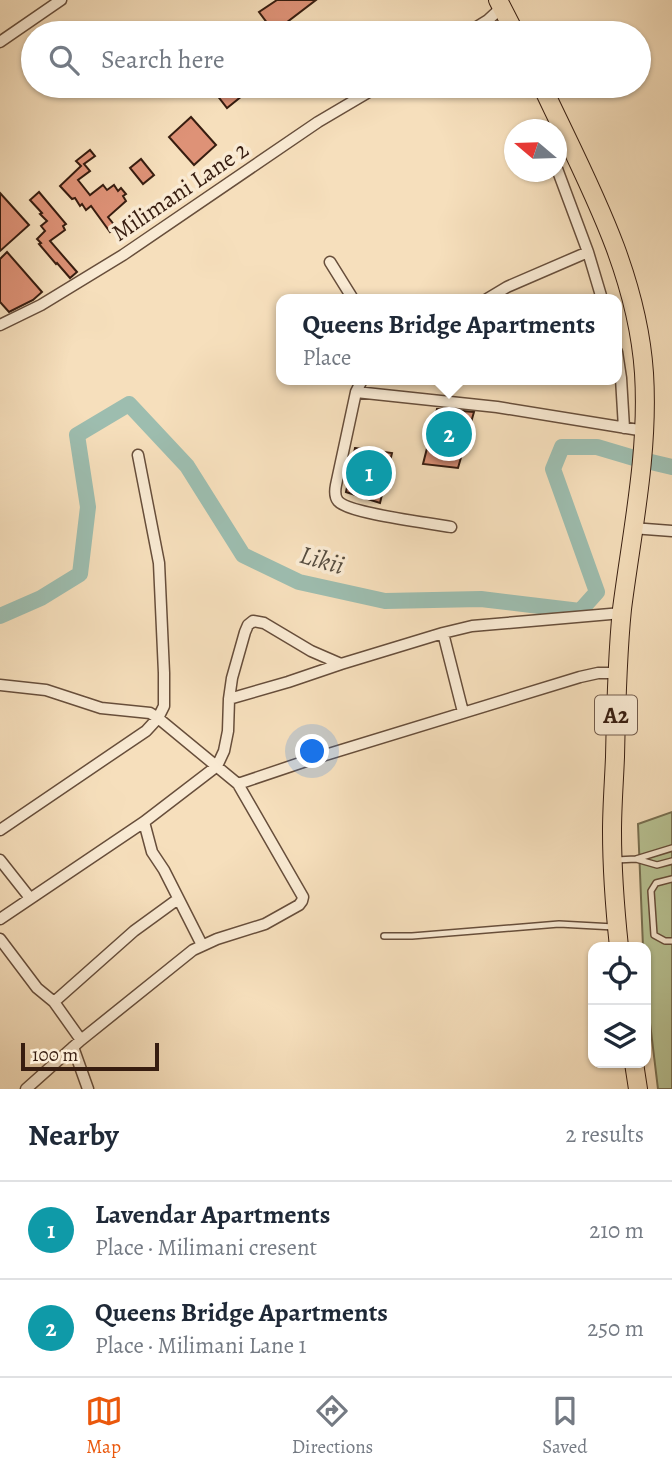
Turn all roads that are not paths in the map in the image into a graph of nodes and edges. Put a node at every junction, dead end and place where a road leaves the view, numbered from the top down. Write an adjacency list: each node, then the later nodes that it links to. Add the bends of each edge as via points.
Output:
1 (61, 0): 3 (street)
2 (500, 4): 4 (street); 5 (highway)
3 (28, 21)
4 (486, 21)
5 (509, 21)
6 (21, 26): 7 (street)
7 (0, 42)
8 (358, 98): 18 (street, Milimani Lane 2, via 112,262)
9 (548, 98): 10 (highway, A2)
10 (557, 119)
11 (567, 139): 23 (highway, A2, via 606,222 630,293 644,372)
12 (562, 182): 13 (street)
13 (587, 252): 16 (street); 17 (street)
14 (330, 262): 15 (street)
15 (350, 294)
16 (495, 294)
17 (600, 294)
18 (0, 326)
19 (360, 385): 21 (street)
20 (621, 385): 22 (street)
21 (356, 392): 22 (street, via 497,407); 25 (street, via 336,485 339,502)
22 (624, 428): 23 (street)
23 (644, 440): 26 (highway, A2)
24 (138, 456): 35 (street, via 159,563 165,695)
25 (451, 527)
26 (632, 528): 27 (street); 28 (highway, A2)
27 (672, 531)
28 (622, 613): 29 (street, via 498,623); 31 (highway, A2)
29 (443, 633): 30 (street); 34 (street)
30 (341, 664): 33 (street); 33 (street, via 253,621 245,632)
31 (617, 673): 34 (street, via 589,674); 43 (highway, A2)
32 (0, 685): 35 (street, via 46,690 101,708 150,713)
33 (229, 699): 36 (street, via 228,731)
34 (463, 712): 37 (street)
35 (158, 718): 36 (street); 39 (street, via 146,731)
36 (217, 766): 37 (street); 38 (street)
37 (239, 784): 54 (street, via 303,897 285,914)
38 (144, 822): 46 (street); 47 (street, via 152,852)
39 (0, 830)
40 (672, 848): 41 (lane)
41 (636, 859): 43 (lane); 44 (lane, via 657,865)
42 (0, 860): 46 (street)
43 (613, 860): 49 (highway, A2)
44 (672, 861)
45 (672, 879): 52 (lane, via 656,883 651,891 654,935)
46 (30, 898): 48 (street)
47 (178, 899): 54 (street); 55 (street)
48 (0, 919)
49 (617, 927): 50 (lane, via 559,924); 53 (highway, A2)
50 (384, 936)
51 (0, 939): 55 (street, via 37,988)
52 (672, 941)
53 (618, 942)
54 (202, 945): 56 (street)
55 (54, 1002): 56 (street)
56 (77, 1044): 58 (street); 59 (street)
57 (635, 1068): 60 (highway)
58 (26, 1089)
59 (88, 1089)
60 (638, 1089)

